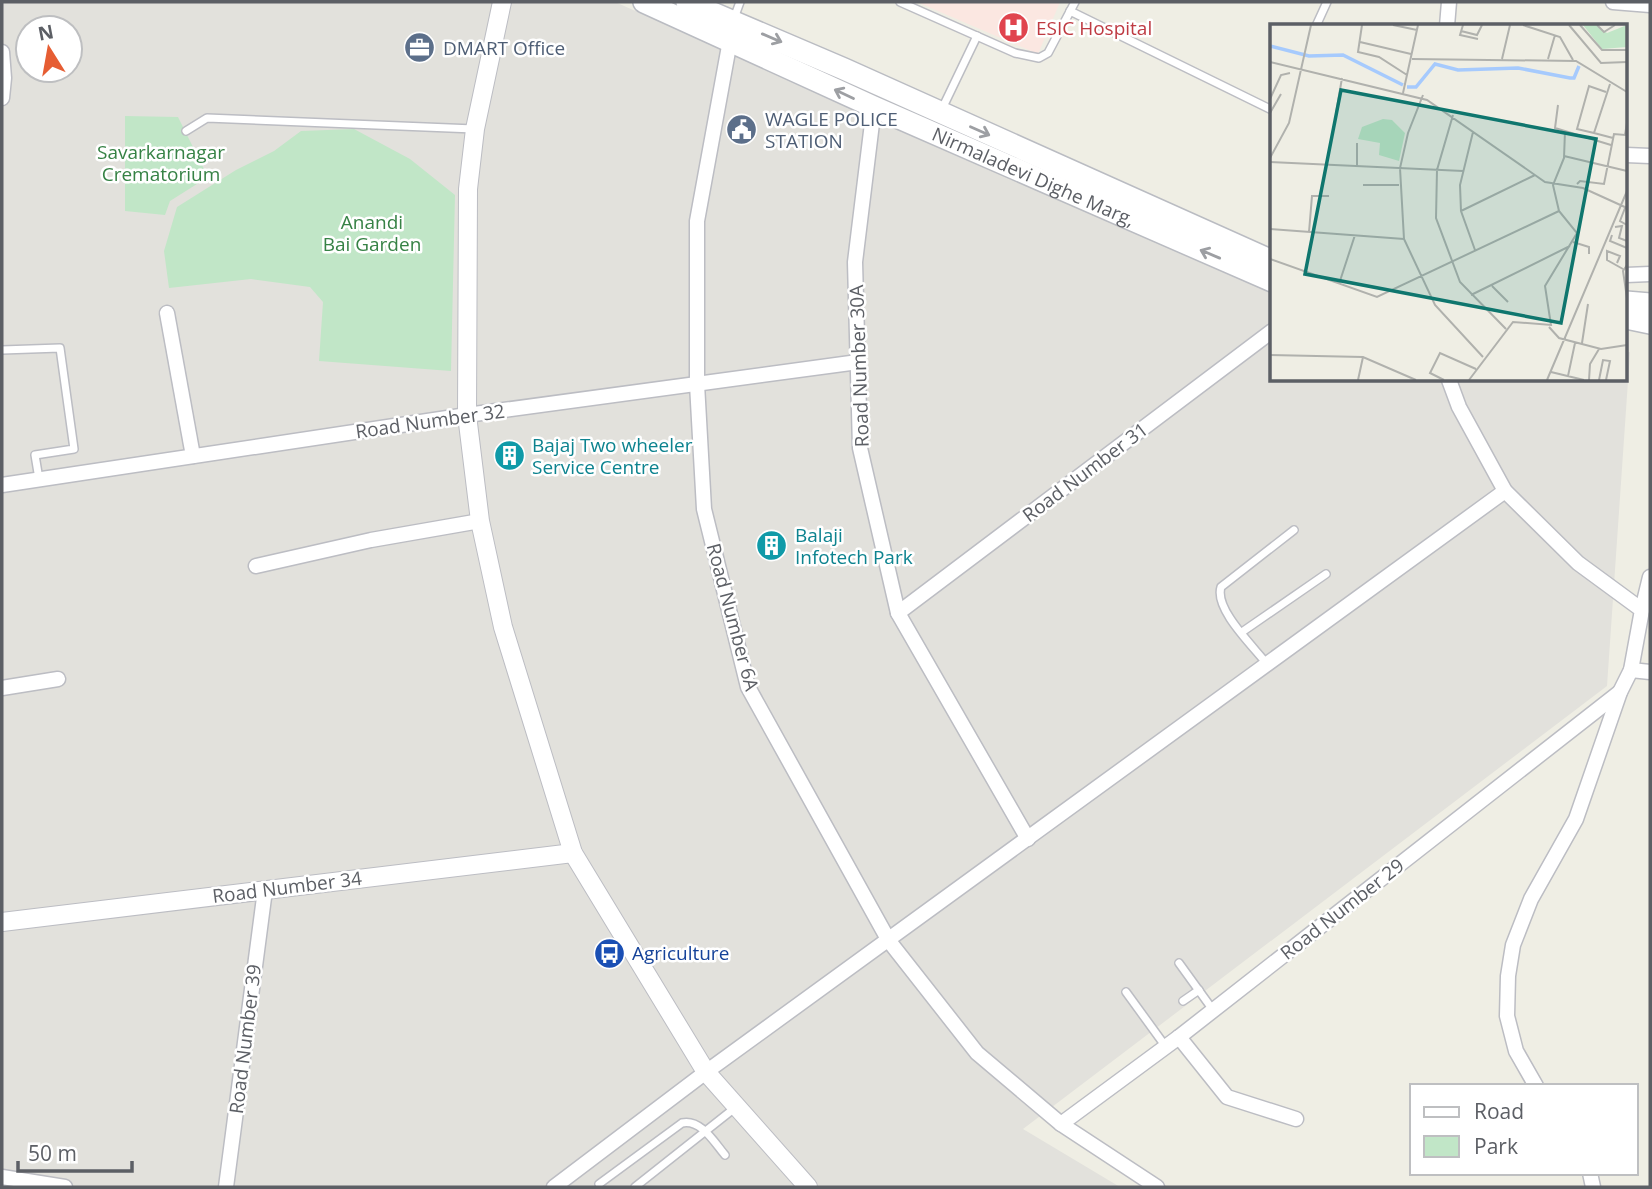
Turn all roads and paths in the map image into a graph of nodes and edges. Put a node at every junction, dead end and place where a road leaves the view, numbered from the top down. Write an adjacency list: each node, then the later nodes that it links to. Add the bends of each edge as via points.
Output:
1 (502, 2): 20 (street)
2 (644, 2): 11 (main road, Nirmaladevi Dighe Marg,)
3 (687, 2): 11 (main road, Nirmaladevi Dighe Marg,)
4 (900, 2): 14 (lane)
5 (1075, 2): 10 (lane)
6 (1327, 2): 12 (lane)
7 (1448, 2): 13 (street)
8 (1613, 2): 9 (street)
9 (1650, 5)
10 (1070, 10): 14 (lane, via 1048,53 1039,58); 18 (lane)
11 (734, 21): 17 (main road, Nirmaladevi Dighe Marg,, one-way to 11); 19 (main road, Nirmaladevi Dighe Marg,, one-way to 19, via 844,69); 37 (street, Road Number 6A, via 697,221)
12 (1317, 24)
13 (1447, 24)
14 (977, 36): 19 (lane)
15 (2, 52): 16 (street)
16 (2, 98)
17 (874, 107): 19 (main road, Nirmaladevi Dighe Marg,); 35 (street, Road Number 30A, via 855,262)
18 (1270, 109)
19 (936, 123): 24 (main road, Nirmaladevi Dighe Marg,, one-way to 24); 27 (main road, Nirmaladevi Dighe Marg,, one-way to 19)
20 (475, 129): 21 (lane, via 207,118); 38 (street, via 468,189)
21 (186, 131)
22 (1628, 155): 23 (street)
23 (1650, 156)
24 (1270, 260)
25 (1650, 274): 26 (street)
26 (1628, 275)
27 (1270, 280)
28 (1628, 302): 29 (main road)
29 (1650, 304)
30 (167, 313): 39 (street)
31 (1628, 318): 32 (main road)
32 (1650, 323)
33 (1270, 333): 49 (street, Road Number 31)
34 (2, 350): 40 (lane, via 60,348 74,449 35,455)
35 (858, 362): 37 (street, Road Number 32); 49 (street, Road Number 30A, via 860,448)
36 (1450, 382): 42 (street)
37 (697, 384): 38 (street, Road Number 32); 61 (street, Road Number 6A, via 704,509 748,687)
38 (467, 415): 39 (street, Road Number 32); 43 (street)
39 (193, 456): 40 (street, Road Number 32)
40 (39, 480): 41 (street, Road Number 32)
41 (2, 485)
42 (1505, 491): 48 (street, via 1577,563); 51 (street)
43 (480, 521): 45 (street); 58 (street, via 503,627)
44 (1294, 530): 50 (lane, via 1221,587 1221,607)
45 (256, 566)
46 (1326, 574): 50 (lane)
47 (1650, 577): 48 (street)
48 (1642, 610): 52 (street)
49 (898, 613): 57 (street, Road Number 30A)
50 (1242, 632): 51 (lane)
51 (1267, 664): 57 (street)
52 (1630, 670): 53 (street); 56 (street)
53 (1650, 673)
54 (58, 679): 55 (street)
55 (2, 688)
56 (1620, 692): 66 (street, Road Number 29); 70 (street, via 1576,819 1531,899 1513,945 1507,1016 1516,1051)
57 (1028, 839): 61 (street)
58 (573, 853): 59 (street, Road Number 34); 69 (street)
59 (265, 890): 60 (street, Road Number 34); 79 (street, Road Number 39)
60 (2, 922)
61 (888, 941): 69 (street); 73 (street, Road Number 6A, via 977,1053)
62 (1179, 963): 63 (lane)
63 (1199, 990): 65 (lane); 66 (lane)
64 (1126, 992): 68 (lane)
65 (1183, 1001)
66 (1214, 1010): 67 (street, Road Number 29)
67 (1180, 1037): 68 (street, Road Number 29); 72 (street, via 1227,1097)
68 (1166, 1047): 73 (street, Road Number 29)
69 (706, 1072): 71 (street); 80 (street)
70 (1534, 1084)
71 (736, 1106): 74 (lane); 82 (street)
72 (1296, 1119)
73 (1061, 1124): 83 (street, Road Number 6A)
74 (705, 1131): 75 (lane); 77 (lane, via 690,1121 682,1123); 81 (lane)
75 (725, 1155)
76 (2, 1177): 78 (street)
77 (599, 1184)
78 (65, 1187)
79 (226, 1187)
80 (554, 1187)
81 (635, 1187)
82 (808, 1187)
83 (1157, 1187)

